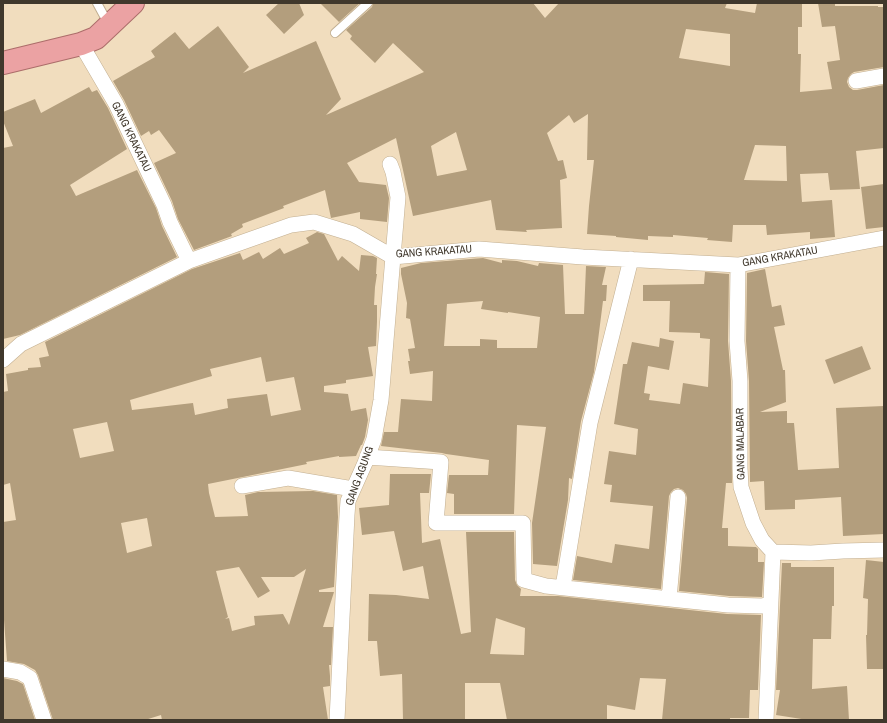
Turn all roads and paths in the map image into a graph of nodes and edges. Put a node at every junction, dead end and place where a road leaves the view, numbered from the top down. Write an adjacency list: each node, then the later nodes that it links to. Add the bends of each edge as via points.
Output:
1 (97, 3): 4 (lane)
2 (132, 3): 4 (highway)
3 (368, 3): 5 (lane)
4 (110, 25): 6 (highway, via 96,38)
5 (335, 33)
6 (81, 44): 7 (highway); 14 (street, GANG KRAKATAU, via 116,104)
7 (3, 63)
8 (884, 76): 9 (street)
9 (856, 81)
10 (390, 164): 12 (street, GANG AGUNG, via 398,197)
11 (884, 238): 15 (street, GANG KRAKATAU)
12 (393, 257): 13 (street, GANG KRAKATAU, via 479,249); 14 (street, GANG KRAKATAU, via 353,234 314,222 291,225); 17 (street, GANG AGUNG, via 381,400 374,439)
13 (631, 259): 15 (street, GANG KRAKATAU); 23 (street, via 590,423)
14 (189, 261): 16 (street, via 21,344)
15 (738, 265): 22 (street, GANG MALABAR, via 737,341 741,488 753,523 762,540)
16 (3, 360)
17 (367, 456): 19 (street, GANG AGUNG); 23 (street, via 441,462 436,523 523,523 524,580 546,586)
18 (242, 486): 19 (street, via 288,478)
19 (353, 489): 28 (street, GANG AGUNG, via 346,515)
20 (678, 497): 24 (street)
21 (884, 550): 22 (street)
22 (773, 552): 25 (street)
23 (563, 587): 24 (street)
24 (669, 599): 25 (street, via 762,606)
25 (770, 604): 29 (street)
26 (3, 669): 27 (street, via 20,672 30,678)
27 (44, 720)
28 (337, 720)
29 (766, 720)

